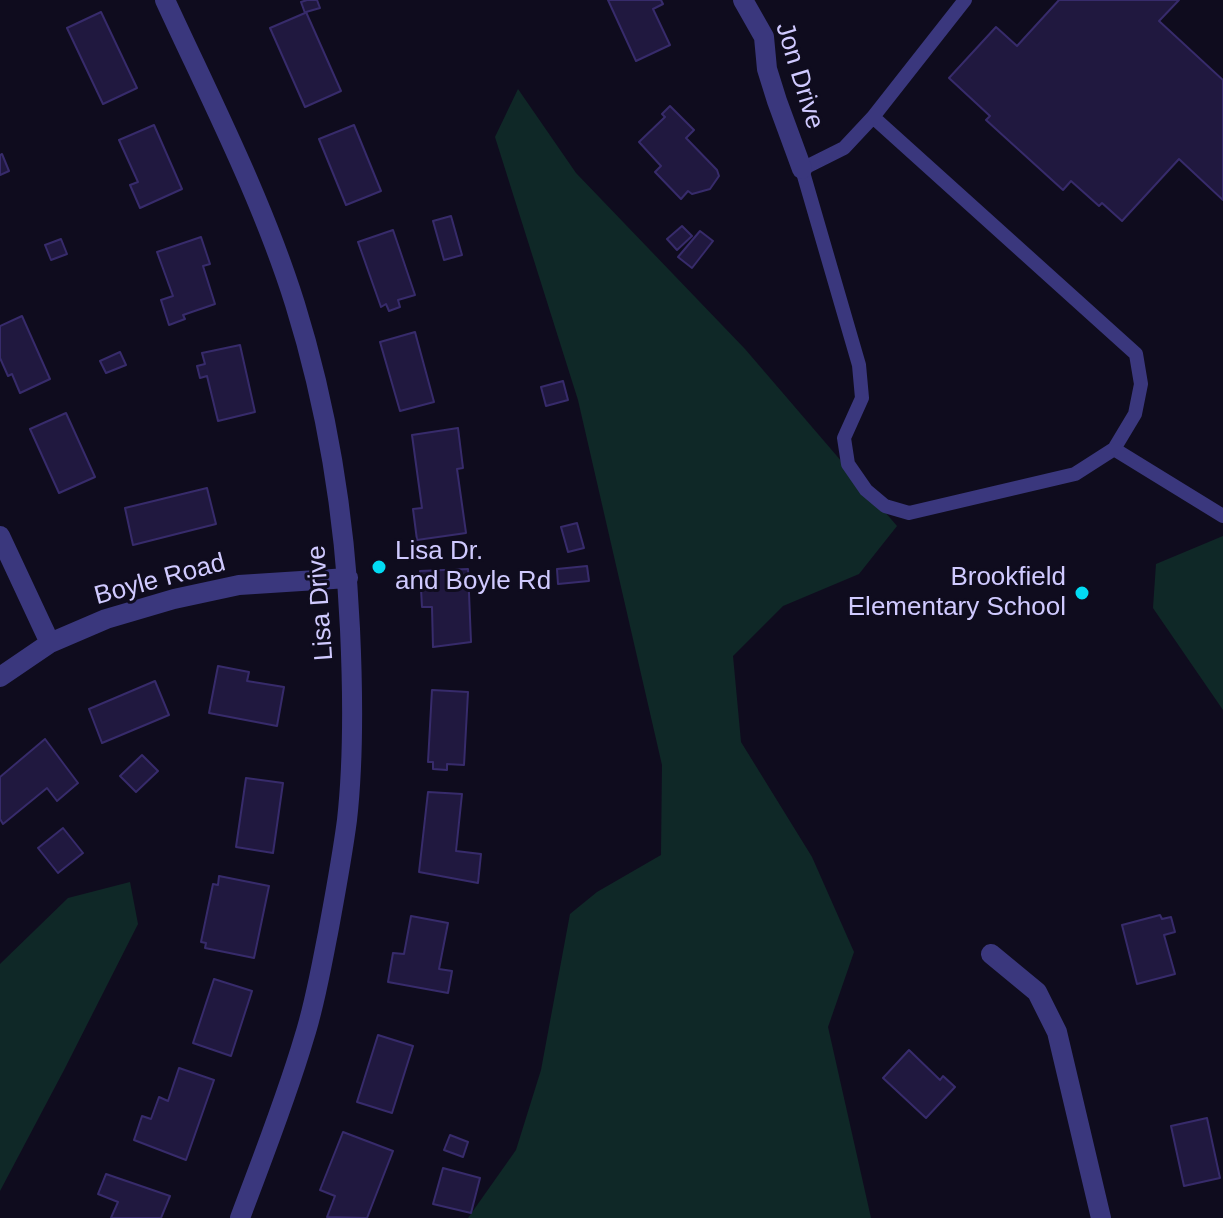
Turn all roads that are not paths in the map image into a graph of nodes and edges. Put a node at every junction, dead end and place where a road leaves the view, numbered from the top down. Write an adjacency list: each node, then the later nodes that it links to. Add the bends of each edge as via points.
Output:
1 (165, 0): 9 (street, Lisa Drive, via 261,212 294,303 319,392)
2 (743, 0): 5 (street, Jon Drive, via 764,37 767,69)
3 (965, 0): 4 (lane)
4 (873, 117): 5 (lane, via 844,148); 6 (lane, via 1136,354 1141,384 1135,414)
5 (802, 169): 6 (lane, via 859,365 862,398 844,438 848,464 866,490 885,506 909,513 1075,474)
6 (1114, 449): 7 (lane)
7 (1223, 516)
8 (0, 536): 10 (street)
9 (348, 578): 10 (street, Boyle Road, via 239,585 174,599); 13 (street, Lisa Drive, via 352,743 336,894 305,1037)
10 (50, 643): 11 (street, Boyle Road)
11 (0, 677)
12 (991, 954): 14 (street, via 1037,992 1057,1032)
13 (240, 1218)
14 (1101, 1218)

